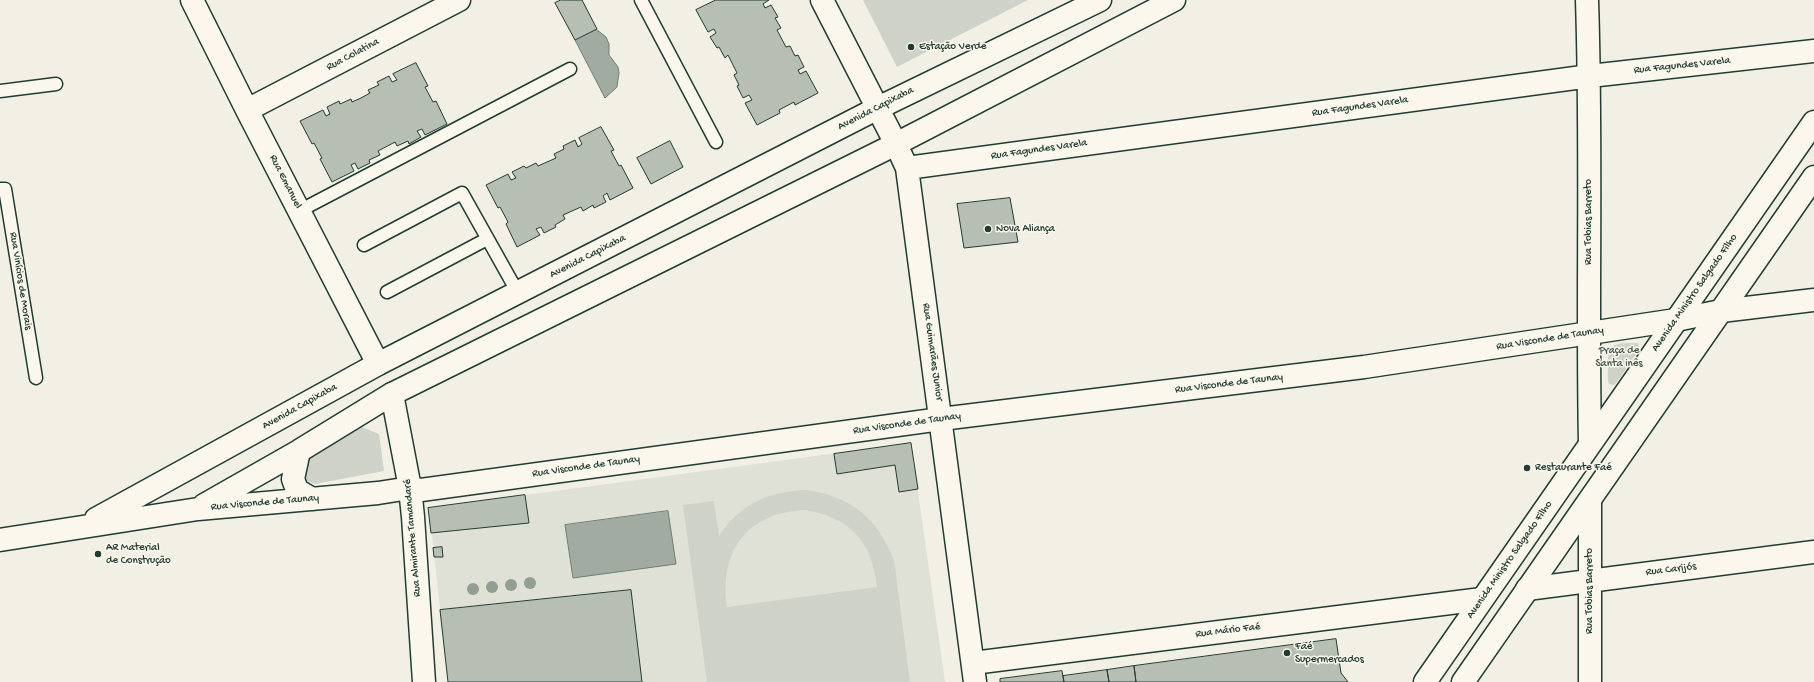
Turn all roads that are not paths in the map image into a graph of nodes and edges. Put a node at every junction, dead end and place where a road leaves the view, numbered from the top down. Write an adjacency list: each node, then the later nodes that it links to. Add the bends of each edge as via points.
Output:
1 (192, 0): 14 (street, Rua Emanuel)
2 (459, 0): 14 (street, Rua Colatina)
3 (642, 0): 16 (lane)
4 (822, 0): 13 (street, Rua Guimarães Junior)
5 (1100, 0): 13 (street, Avenida Capixaba)
6 (1174, 0): 17 (street)
7 (1588, 0): 10 (street, Rua Tobias Barreto)
8 (1814, 51): 10 (street, Rua Fagundes Varela)
9 (570, 69): 21 (lane)
10 (1590, 76): 18 (street, Rua Fagundes Varela); 29 (street, Rua Tobias Barreto)
11 (56, 84): 12 (lane)
12 (0, 90)
13 (878, 108): 17 (street, Rua Guimarães Junior); 25 (street, Avenida Capixaba)
14 (247, 110): 21 (street, Rua Emanuel)
15 (1814, 122): 28 (street, Avenida Ministro Salgado Filho)
16 (716, 142)
17 (896, 144): 18 (street, Rua Guimarães Junior); 32 (street)
18 (907, 168): 33 (street, Rua Guimarães Junior)
19 (1814, 177): 27 (street)
20 (0, 189): 31 (lane, Rua Vinícios de Morais, via 5,188)
21 (299, 211): 30 (street, Rua Emanuel)
22 (487, 239): 23 (lane, via 462,193); 24 (lane); 25 (lane)
23 (364, 245)
24 (387, 292)
25 (518, 293): 30 (street, Avenida Capixaba)
26 (1814, 300): 27 (street, Rua Visconde de Taunay)
27 (1721, 311): 28 (street, Rua Visconde de Taunay); 38 (street)
28 (1676, 320): 29 (street, Rua Visconde de Taunay); 34 (street, Avenida Ministro Salgado Filho)
29 (1589, 333): 33 (street, Rua Visconde de Taunay, via 1364,367); 34 (street, Rua Tobias Barreto)
30 (378, 364): 32 (street, Rua Emanuel); 40 (street, Avenida Capixaba)
31 (36, 378)
32 (392, 394): 35 (street); 36 (street, Rua Almirante Tamandaré)
33 (941, 419): 36 (street, Rua Visconde de Taunay, via 421,490); 46 (street, Rua Guimarães Junior)
34 (1590, 444): 45 (street, Avenida Ministro Salgado Filho)
35 (299, 451): 37 (street, via 293,479 297,490); 39 (street)
36 (410, 488): 37 (street, Rua Visconde de Taunay); 47 (street, Rua Almirante Tamandaré)
37 (312, 499): 39 (street, Rua Visconde de Taunay)
38 (1590, 500): 43 (street, Rua Tobias Barreto); 44 (street)
39 (198, 509): 40 (street, Rua Visconde de Taunay)
40 (82, 527): 41 (street, Rua Visconde de Taunay)
41 (0, 540)
42 (1814, 552): 43 (street, Rua Carijós)
43 (1590, 581): 44 (street, Rua Carijós); 50 (street, Rua Tobias Barreto)
44 (1527, 589): 49 (street)
45 (1482, 599): 46 (street, Rua Mário Faé); 48 (street, Avenida Ministro Salgado Filho)
46 (974, 673)
47 (424, 682)
48 (1425, 682)
49 (1463, 682)
50 (1590, 682)

